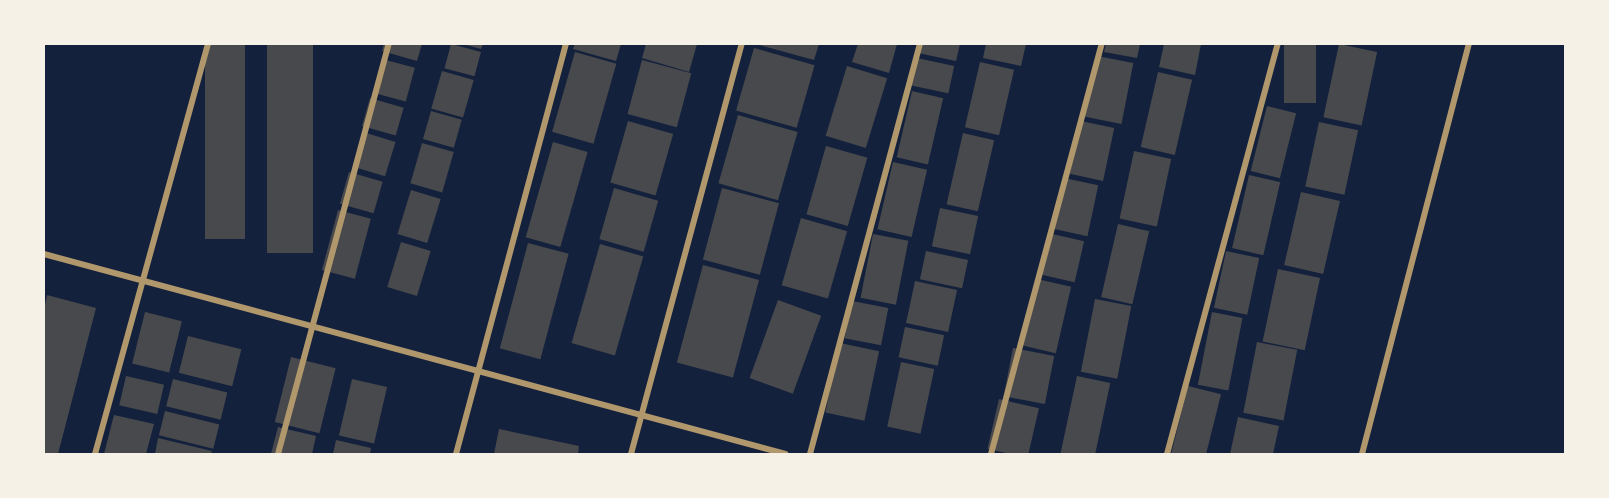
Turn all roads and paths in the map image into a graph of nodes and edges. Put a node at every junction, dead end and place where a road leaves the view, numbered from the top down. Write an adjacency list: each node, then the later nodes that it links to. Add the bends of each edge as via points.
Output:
1 (208, 44): 10 (street)
2 (389, 44): 11 (street)
3 (566, 44): 12 (street)
4 (742, 44): 13 (street)
5 (920, 44): 19 (street)
6 (1102, 44): 20 (street)
7 (1278, 44): 21 (street)
8 (1468, 44): 22 (street)
9 (44, 254): 10 (street)
10 (144, 281): 11 (street); 14 (street)
11 (314, 327): 12 (street); 15 (street)
12 (478, 371): 13 (street); 16 (street)
13 (642, 416): 17 (street); 18 (street)
14 (95, 454)
15 (278, 454)
16 (456, 454)
17 (631, 454)
18 (786, 454)
19 (810, 454)
20 (991, 454)
21 (1167, 454)
22 (1362, 454)

